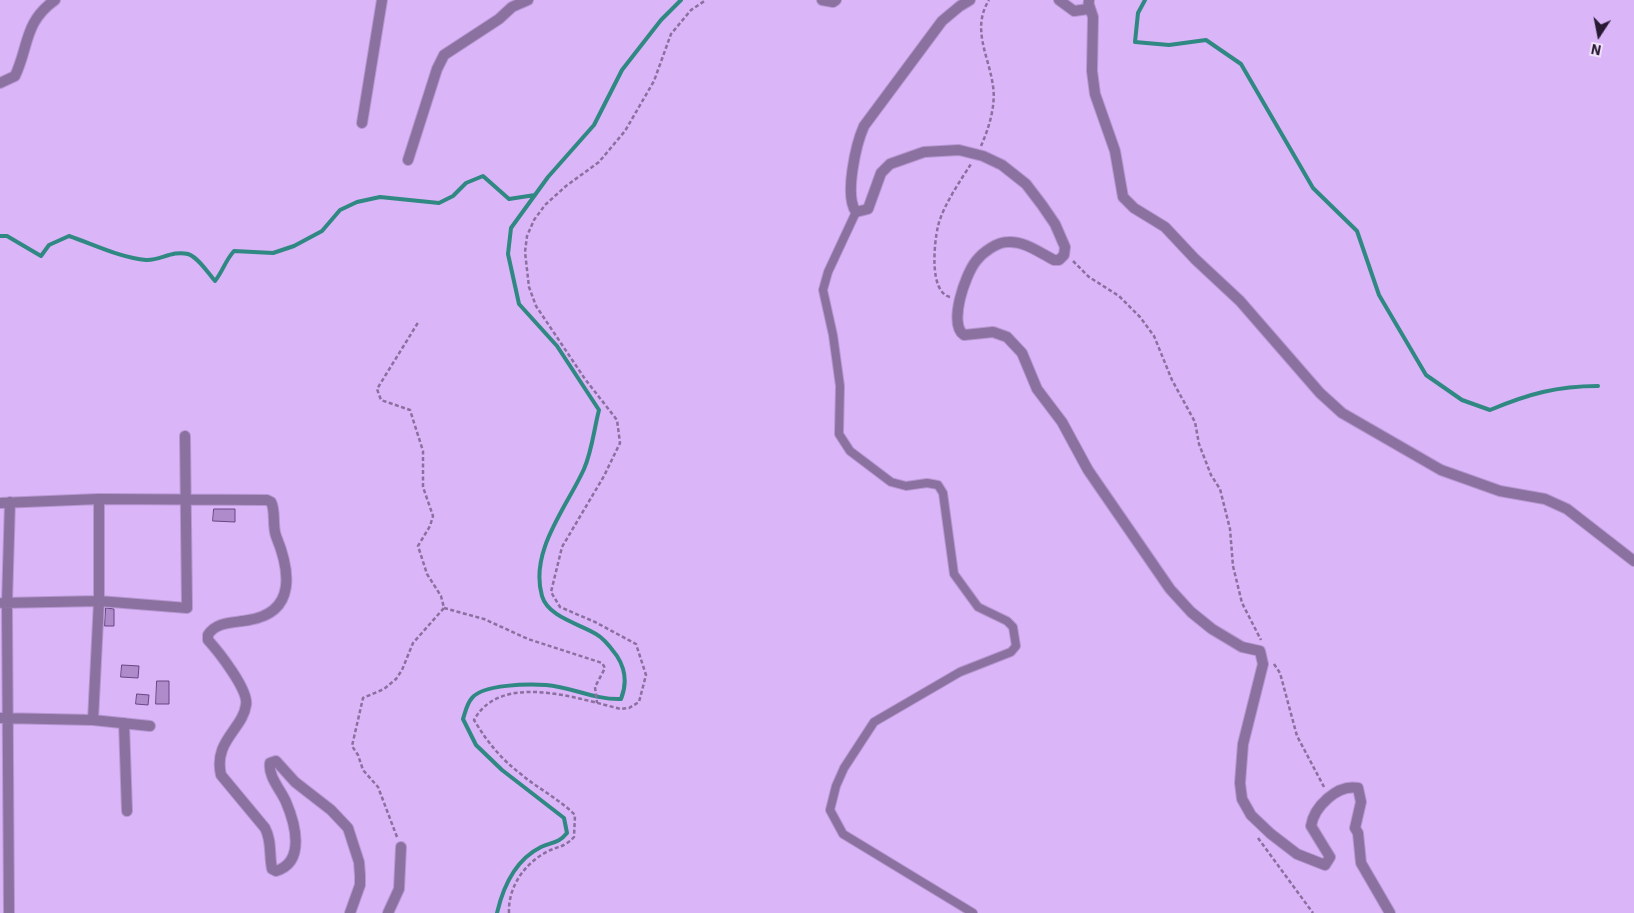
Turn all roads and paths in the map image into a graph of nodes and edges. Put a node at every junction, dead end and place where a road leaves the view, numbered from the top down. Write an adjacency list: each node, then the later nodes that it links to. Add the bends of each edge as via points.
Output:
1 (55, 0): 10 (street, via 43,8 31,25 15,76)
2 (381, 0): 11 (street)
3 (528, 0): 12 (street, via 512,7 444,55)
4 (706, 0): 25 (path, via 691,10 671,34 654,81 625,130 599,162 545,205 527,236 529,288 536,306 584,379 617,420 620,443 562,548 551,592 560,607 624,637 639,649 646,675 639,702 621,709)
5 (822, 0): 6 (street)
6 (836, 0)
7 (970, 0): 13 (street, via 942,21 864,126 853,170 851,201)
8 (1059, 0): 9 (street, via 1074,11 1084,10)
9 (1089, 3): 20 (street, via 1093,17 1095,94 1115,151 1122,197 1165,227 1240,301 1320,393 1342,413 1441,470 1500,492 1545,499 1567,509)
10 (0, 83)
11 (362, 123)
12 (408, 160)
13 (856, 212): 14 (street, via 868,209 881,173 890,164 924,152 960,150 1002,164 1026,184 1055,224 1065,247); 39 (lane, via 823,290 840,386 839,434 850,451 890,482 906,486 938,485 944,493 954,574 978,607 1013,627 1016,646 1011,652 960,672 874,722 844,768 830,810 843,834)
14 (1064, 255): 24 (path, via 1119,296 1154,336 1172,380 1195,422 1199,444 1220,489 1242,603); 24 (street, via 1054,260 1025,244 1010,242 989,250 976,260 968,275 960,300 957,324 960,332 964,335 993,332 1007,337 1022,353 1037,389 1062,422 1088,470 1170,589 1190,612 1212,629 1242,646)
15 (419, 321): 23 (path, via 377,389 381,400 410,410 415,420 424,451 423,487 433,516 418,546 427,574 441,596)
16 (185, 436): 18 (street)
17 (98, 499): 18 (street); 19 (street); 21 (street)
18 (187, 499): 21 (street, via 187,608); 36 (street, via 267,500 273,505 275,533 284,554 286,596 280,607 271,612 250,620 216,626 208,635 208,640 244,691 246,705 225,743 218,765 221,775 265,828 269,836 272,869 276,871 291,860 297,840 286,801 272,775 270,763 276,761 294,782 343,821 359,862 360,885)
19 (5, 502): 22 (street)
20 (1634, 561)
21 (99, 601): 22 (street); 27 (street)
22 (3, 603): 26 (street)
23 (444, 608): 25 (path, via 484,619 528,639 602,663 605,668 595,687); 34 (path, via 413,643 396,679 384,689 363,698 353,737 352,746 363,770 378,787)
24 (1261, 647): 30 (path, via 1280,673 1297,736); 33 (street, via 1263,664 1243,744 1240,783 1242,799)
25 (597, 703): 38 (path, via 546,693 508,694 481,708 474,720 490,746 574,815 574,837 565,846 545,852 524,870 510,899)
26 (4, 718): 27 (street); 31 (street)
27 (93, 720): 28 (street)
28 (124, 723): 29 (street); 32 (street)
29 (150, 726)
30 (1328, 797): 33 (street, via 1311,826 1330,857 1325,865 1297,854); 41 (street, via 1352,787 1358,788 1361,794 1355,828 1361,863)
31 (4, 809): 35 (street)
32 (127, 811)
33 (1251, 815): 40 (path, via 1257,837)
34 (401, 847): 37 (street, via 398,889)
35 (9, 913)
36 (350, 913)
37 (388, 913)
38 (509, 913)
39 (973, 913)
40 (1313, 913)
41 (1390, 913)

